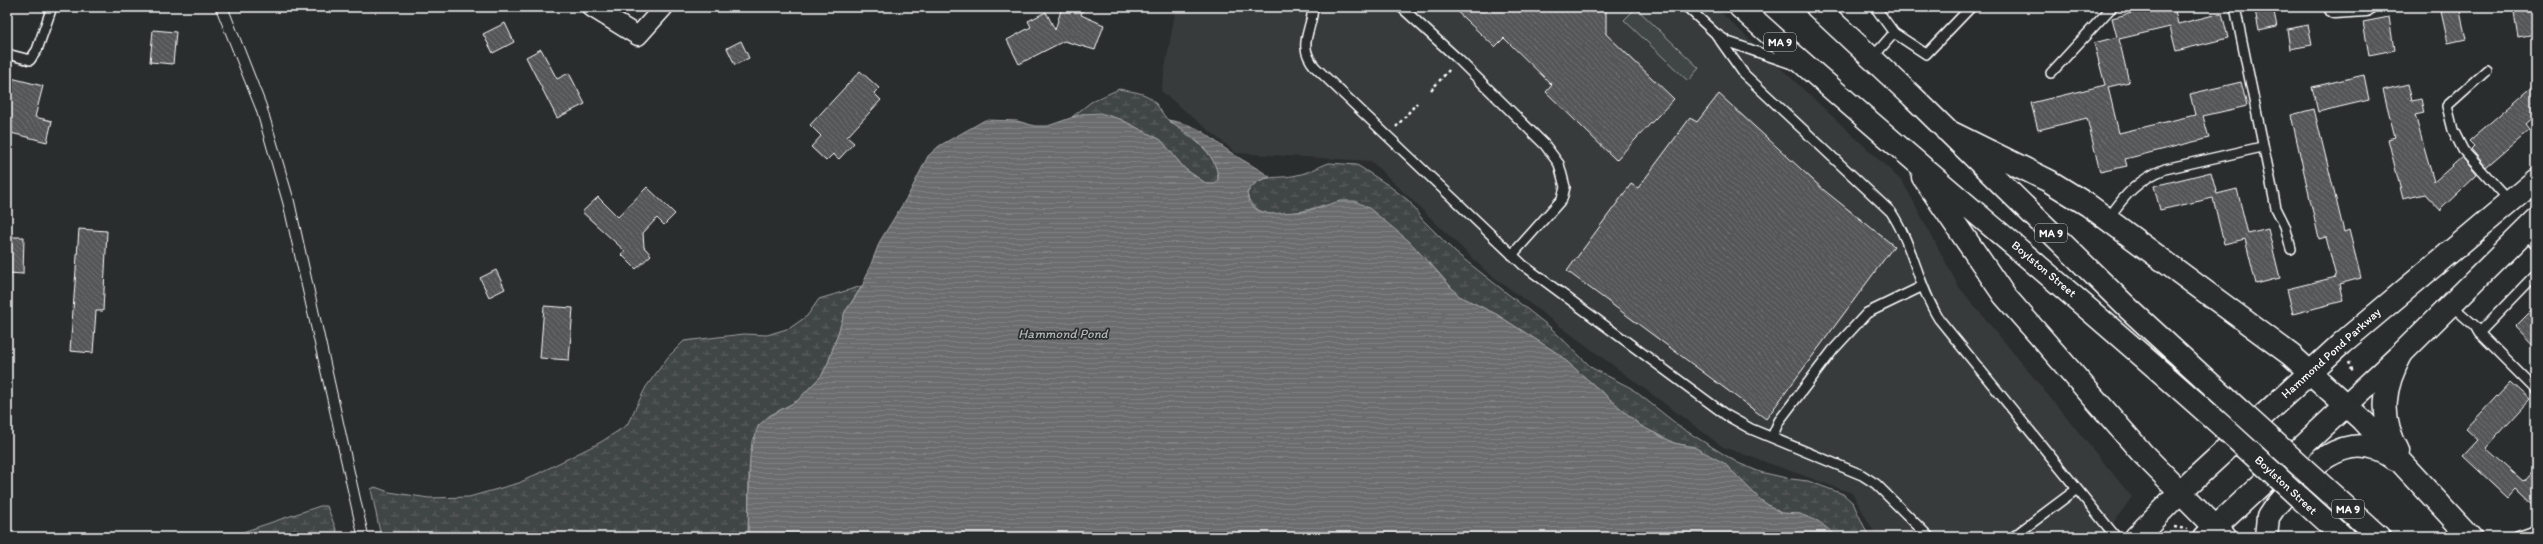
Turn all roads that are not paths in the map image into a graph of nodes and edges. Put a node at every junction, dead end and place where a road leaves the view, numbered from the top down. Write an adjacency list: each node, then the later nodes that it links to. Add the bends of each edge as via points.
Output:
1 (52, 7): 17 (lane, via 37,50 30,60)
2 (591, 7): 3 (street, via 638,36)
3 (664, 7)
4 (1313, 7): 30 (lane, via 1305,45 1306,54 1315,67)
5 (1400, 7): 30 (lane, via 1459,60 1534,135 1559,164 1565,187 1562,199)
6 (1687, 7): 15 (lane)
7 (1740, 7): 21 (main road, Boylston Street / MA 9)
8 (1817, 7): 18 (main road, Boylston Street / MA 9)
9 (1875, 7): 16 (lane)
10 (1971, 7): 16 (lane, via 1926,54)
11 (2112, 7): 20 (lane)
12 (2235, 7): 23 (lane)
13 (2334, 7): 14 (street, via 2334,10 2343,10)
14 (2366, 7)
15 (1715, 33): 21 (lane, via 1740,47 1795,66); 32 (lane, via 1744,74 1891,212 1902,228)
16 (1894, 33): 18 (lane)
17 (7, 54)
18 (1872, 58): 22 (main road, Boylston Street / MA 9)
19 (2487, 70): 26 (lane, via 2448,106 2453,130 2463,150)
20 (2051, 73)
21 (1820, 78): 24 (main road, Boylston Street / MA 9)
22 (1946, 130): 27 (main road, via 2049,181); 51 (main road, Boylston Street / MA 9, bridge, via 2129,309)
23 (2262, 147): 27 (lane, via 2151,174 2129,191); 29 (lane, via 2276,208 2285,226)
24 (1906, 152): 42 (main road, via 2004,295); 50 (main road, Boylston Street / MA 9, bridge, via 2121,336)
25 (2536, 180): 26 (main road, Hammond Pond Parkway)
26 (2510, 202): 36 (main road, Hammond Pond Parkway, via 2388,303)
27 (2109, 218): 36 (main road, via 2270,338)
28 (2532, 232): 33 (main road)
29 (2291, 249)
30 (1512, 255): 39 (lane, via 1696,394 1739,422)
31 (2536, 274): 34 (lane)
32 (1923, 286): 39 (lane, via 1879,306 1853,326 1779,421); 41 (lane, via 1939,319)
33 (2451, 306): 34 (lane, via 2475,326); 35 (main road)
34 (2479, 333): 37 (lane)
35 (2402, 353): 38 (main road); 40 (main road, via 2388,381 2384,406 2390,436)
36 (2310, 372): 38 (main road); 42 (main road, Hammond Pond Parkway)
37 (2536, 390)
38 (2346, 405): 40 (main road); 44 (main road)
39 (1772, 436): 45 (lane, via 1862,475 1876,484)
40 (2408, 469): 49 (main road, via 2375,449 2337,449 2319,461 2274,508 2268,517); 52 (main road)
41 (2077, 489): 46 (lane); 47 (lane)
42 (2179, 493): 44 (main road); 48 (main road, Hammond Pond Parkway)
43 (2536, 530): 53 (lane)
44 (2208, 533)
45 (1929, 537)
46 (2013, 537)
47 (2116, 537)
48 (2136, 537)
49 (2266, 537)
50 (2343, 537)
51 (2379, 537)
52 (2470, 537)
53 (2518, 537)

